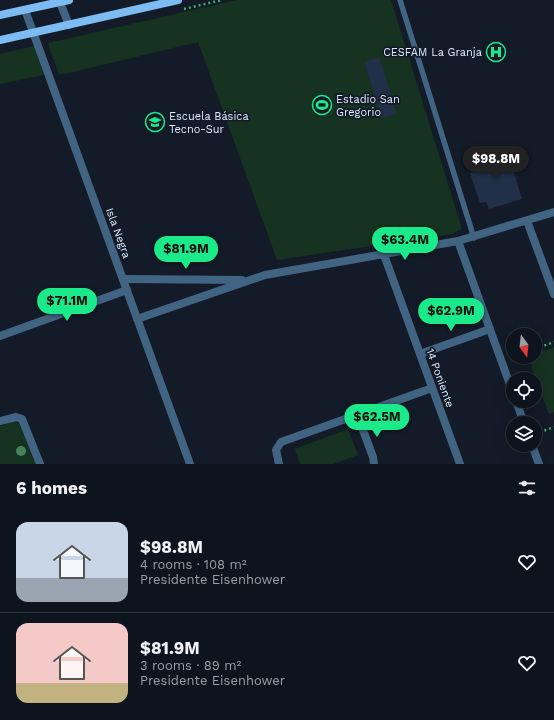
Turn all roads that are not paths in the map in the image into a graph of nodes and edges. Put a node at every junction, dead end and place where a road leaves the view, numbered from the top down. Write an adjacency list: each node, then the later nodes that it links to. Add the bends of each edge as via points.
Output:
1 (69, 0): 4 (main road)
2 (178, 0): 7 (main road)
3 (400, 0): 12 (lane)
4 (60, 1): 5 (main road); 7 (street)
5 (26, 10): 6 (main road); 8 (street, Isla Negra)
6 (0, 16)
7 (69, 25): 8 (main road)
8 (34, 32): 9 (main road); 15 (street, Isla Negra)
9 (0, 40)
10 (554, 212): 11 (street)
11 (528, 221): 12 (street); 18 (street)
12 (474, 238): 13 (street)
13 (458, 242): 14 (street); 20 (street)
14 (384, 255): 16 (street, via 291,270); 22 (street, 14 Poniente)
15 (123, 279): 16 (street); 17 (street, Isla Negra)
16 (248, 280): 19 (street)
17 (127, 290): 19 (street, Isla Negra); 21 (street)
18 (554, 294)
19 (137, 319): 29 (street, Isla Negra)
20 (490, 329): 22 (street); 23 (street)
21 (0, 336)
22 (420, 354): 24 (street, 14 Poniente)
23 (506, 374)
24 (432, 388): 25 (street); 32 (street, 14 Poniente)
25 (358, 414): 30 (street, via 281,442 276,450); 31 (street, via 374,457)
26 (0, 421): 28 (street, via 16,417 22,419)
27 (534, 452): 33 (street)
28 (40, 464)
29 (190, 464)
30 (279, 464)
31 (374, 464)
32 (460, 464)
33 (538, 464)

